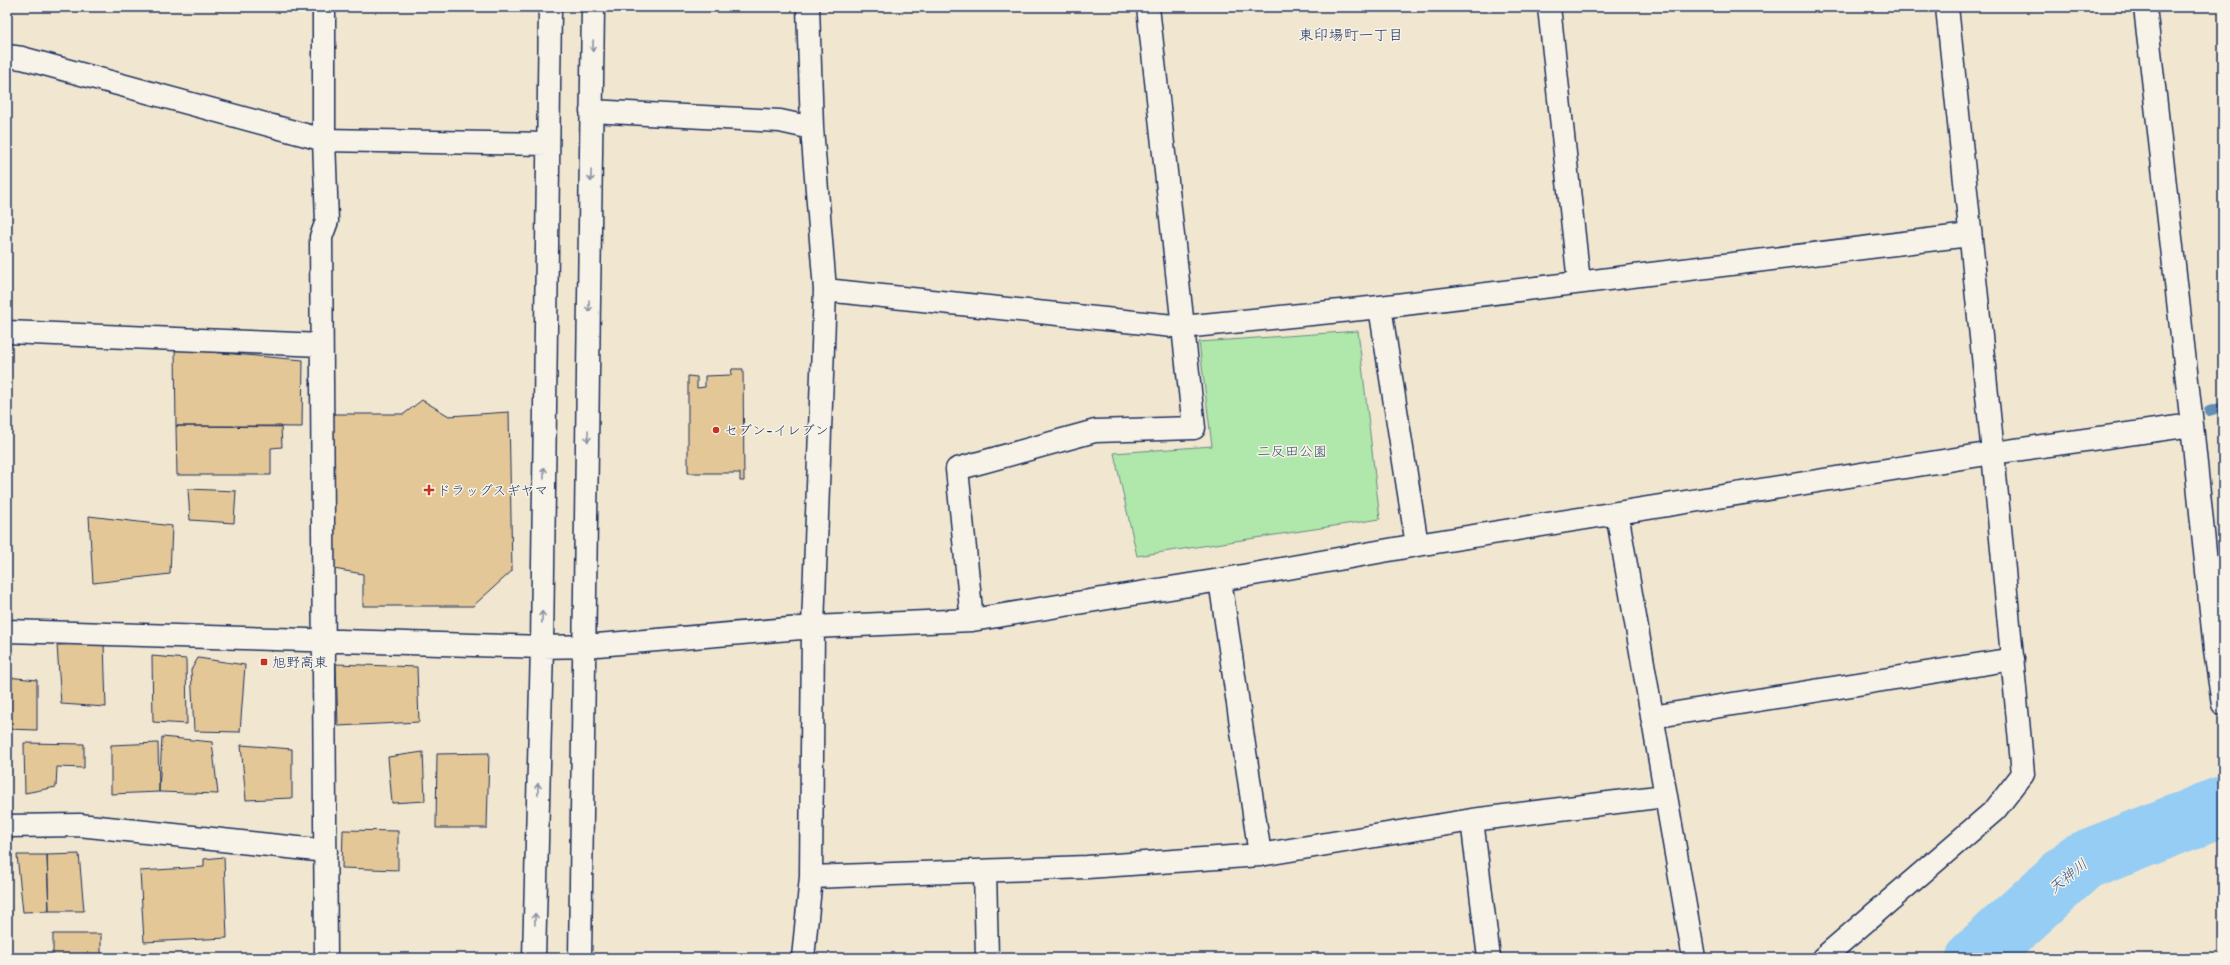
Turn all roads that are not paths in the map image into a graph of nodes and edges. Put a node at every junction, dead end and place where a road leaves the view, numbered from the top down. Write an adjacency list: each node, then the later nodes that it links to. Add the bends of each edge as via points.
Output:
1 (324, 7): 12 (street)
2 (550, 7): 13 (street)
3 (593, 7): 10 (street, one-way to 10)
4 (808, 7): 11 (street)
5 (1148, 7): 18 (street)
6 (1549, 7): 15 (street)
7 (1947, 7): 14 (street)
8 (2145, 7): 21 (street)
9 (7, 56): 12 (street)
10 (592, 111): 11 (street, via 780,121); 30 (street, one-way to 30)
11 (812, 128): 16 (street)
12 (324, 140): 13 (street); 20 (street, via 326,221 321,237)
13 (547, 144): 31 (street, one-way to 13)
14 (1969, 235): 15 (street); 22 (street)
15 (1579, 282): 17 (street)
16 (824, 290): 18 (street); 27 (street)
17 (1380, 307): 18 (street); 24 (street)
18 (1183, 327): 26 (street, via 1194,428 1095,430 957,469)
19 (7, 332): 20 (street)
20 (321, 345): 29 (street)
21 (2192, 425): 22 (street); 32 (street)
22 (1993, 453): 23 (street); 33 (street)
23 (1617, 513): 24 (street); 35 (street)
24 (1417, 545): 25 (street)
25 (1220, 580): 26 (street); 40 (street)
26 (972, 620): 27 (street)
27 (813, 627): 30 (street); 42 (street)
28 (7, 631): 29 (street)
29 (324, 642): 31 (street); 39 (street)
30 (585, 646): 31 (street); 45 (street)
31 (542, 647): 44 (street, one-way to 31)
32 (2219, 650): 34 (street)
33 (2013, 659): 35 (street); 50 (street, via 2023,774 1995,810)
34 (2223, 704)
35 (1652, 717): 36 (street)
36 (1665, 796): 37 (street); 49 (street)
37 (1472, 820): 40 (street); 48 (street)
38 (7, 826): 39 (street, via 79,825)
39 (326, 851): 43 (street)
40 (1260, 855): 41 (street)
41 (985, 871): 42 (street); 47 (street)
42 (811, 877): 46 (street)
43 (326, 958)
44 (534, 958)
45 (580, 958)
46 (803, 958)
47 (987, 958)
48 (1489, 958)
49 (1694, 958)
50 (1823, 958)

